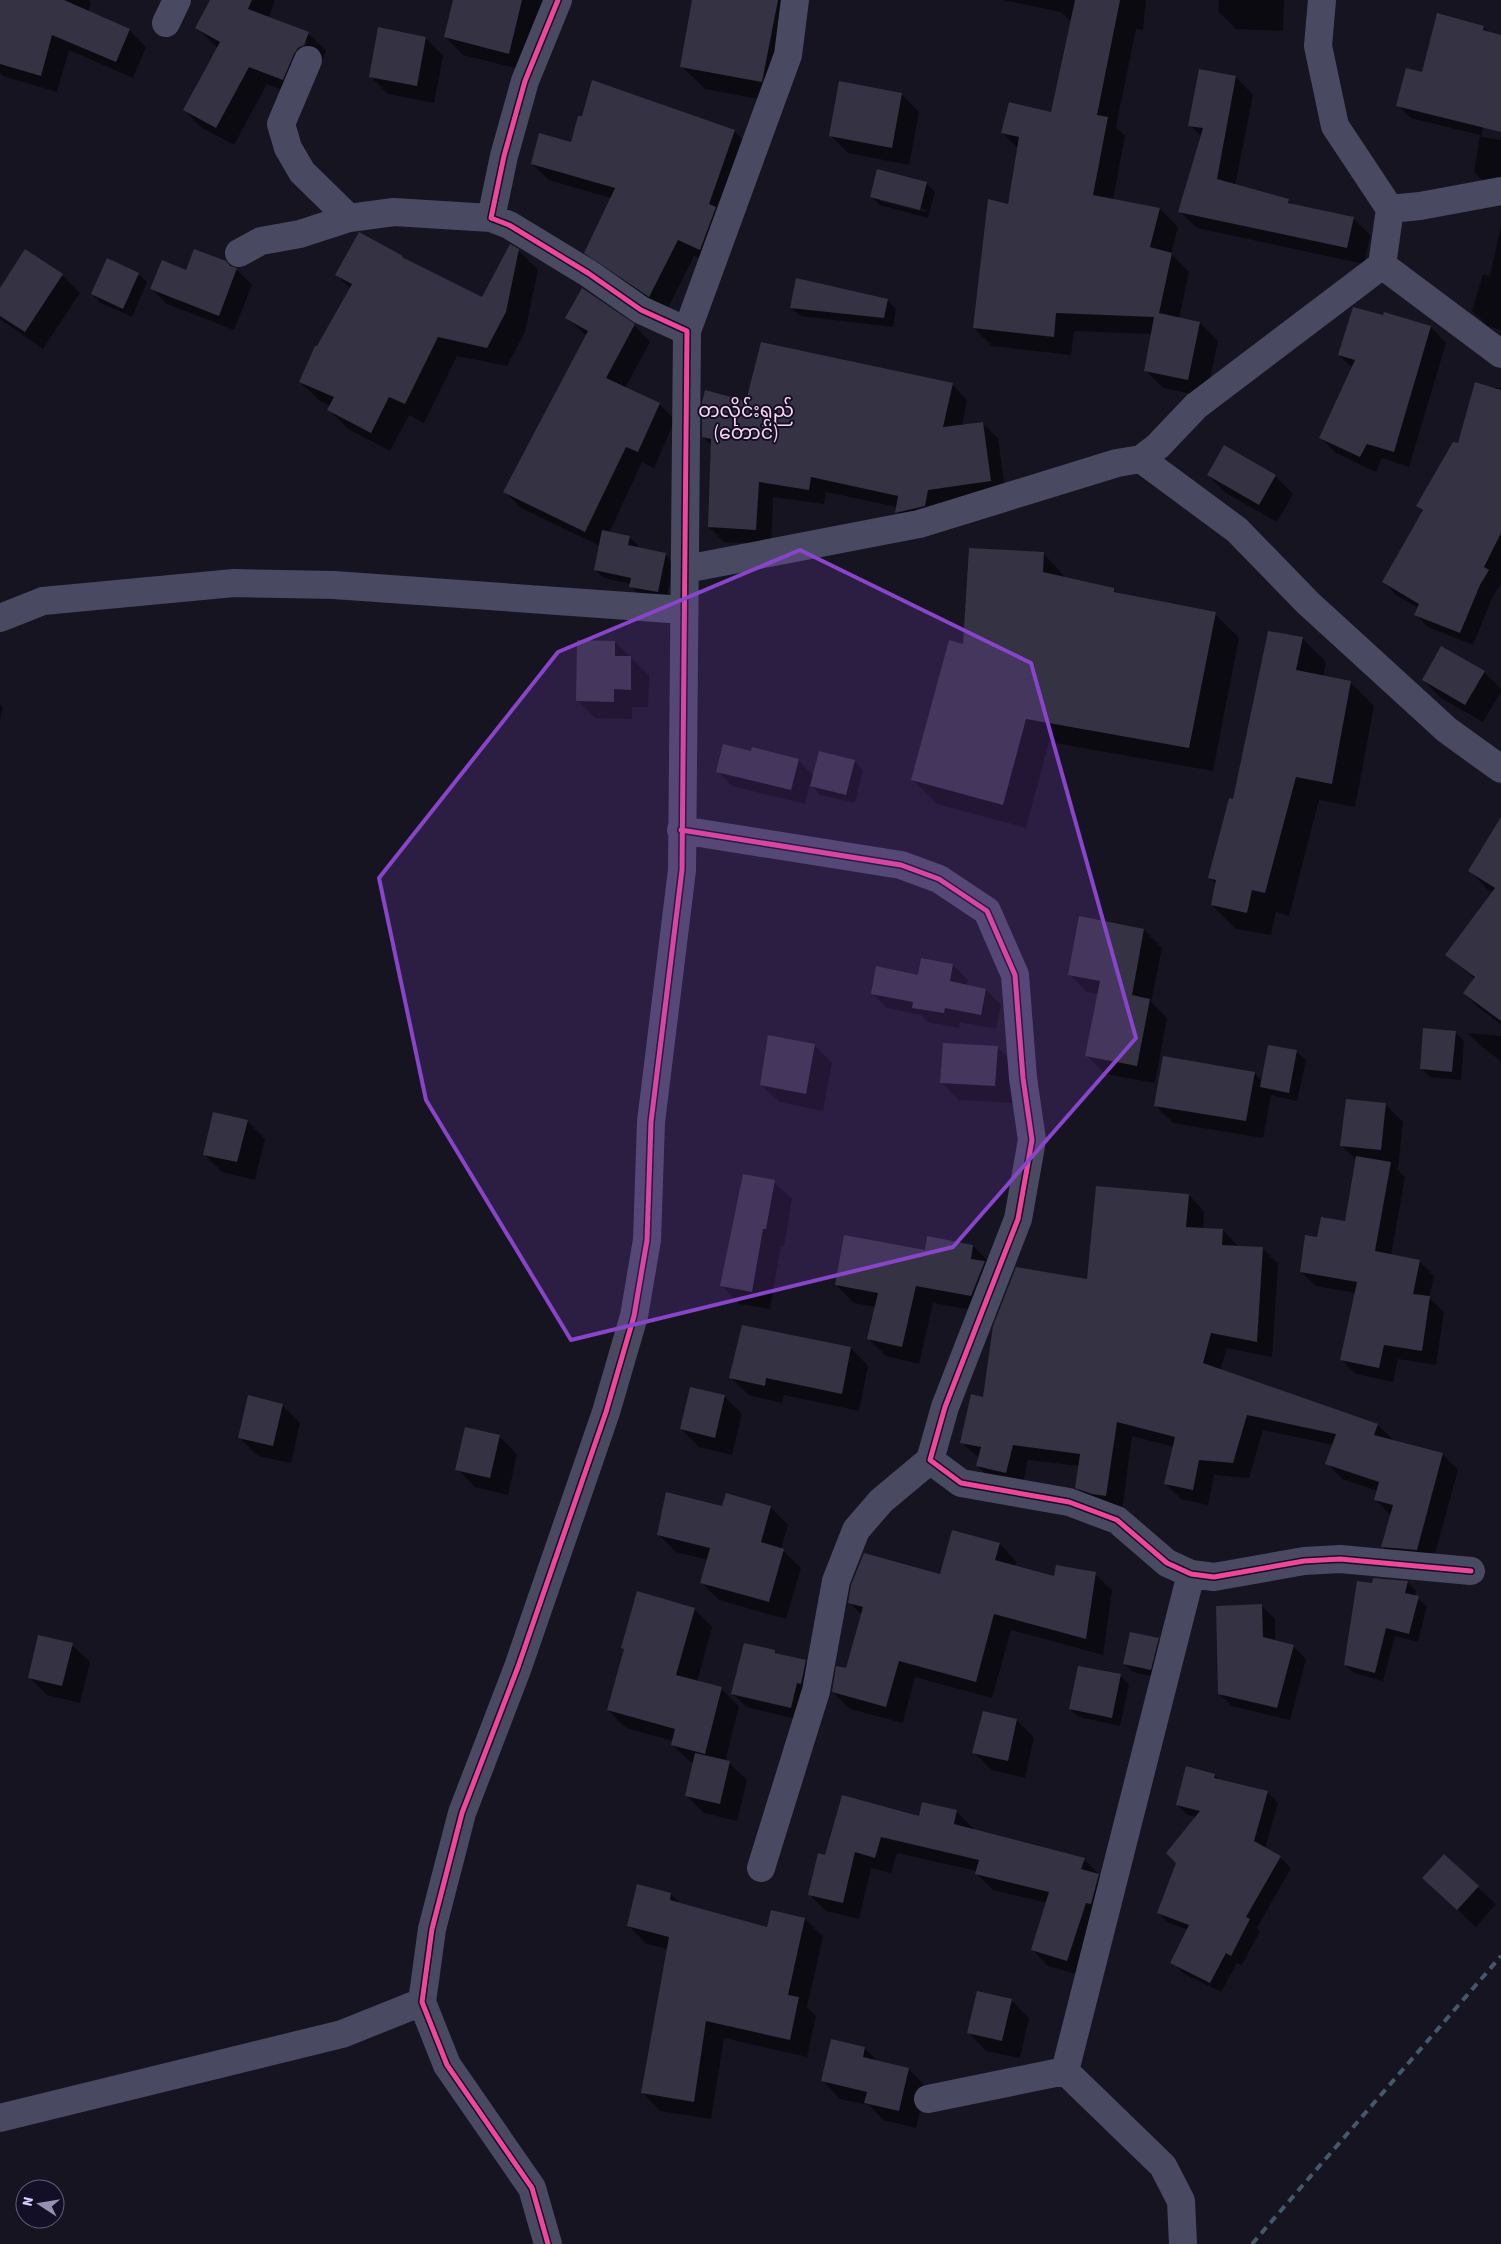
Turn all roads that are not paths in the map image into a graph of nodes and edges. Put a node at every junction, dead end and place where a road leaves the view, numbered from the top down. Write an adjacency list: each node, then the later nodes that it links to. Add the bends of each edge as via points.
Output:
1 (558, 0): 8 (street, via 525,81)
2 (795, 0): 11 (street, via 788,54)
3 (1322, 0): 6 (street, via 1318,46 1335,126)
4 (308, 60): 7 (street, via 281,124 288,148 302,172)
5 (1501, 190): 6 (street)
6 (1390, 209): 10 (street)
7 (349, 218): 8 (street, via 394,212); 9 (street, via 300,234 261,241)
8 (491, 218): 11 (street, via 509,225 588,273 641,310)
9 (239, 253)
10 (1382, 265): 12 (street); 13 (street, via 1196,406)
11 (687, 331): 14 (street)
12 (1501, 354)
13 (1141, 459): 14 (street, via 1117,463 919,524); 17 (street, via 1237,530 1308,603 1440,724)
14 (686, 569): 15 (street)
15 (684, 610): 16 (street, via 334,586 234,583 43,601); 18 (street)
16 (0, 618)
17 (1501, 769)
18 (681, 830): 19 (street, via 901,865 939,879 987,912 1014,975 1032,1140 1020,1210 945,1407); 23 (street, via 682,870 651,1122 647,1240 634,1316 600,1431 518,1667 462,1813 432,1929)
19 (930, 1460): 21 (street, via 961,1483 1070,1502 1117,1520 1167,1562); 22 (street, via 881,1501 856,1530 836,1581 816,1690)
20 (1471, 1571): 21 (street, via 1340,1559 1304,1561 1214,1577)
21 (1190, 1574): 24 (street)
22 (761, 1868)
23 (422, 2002): 26 (street, via 342,2034); 27 (street, via 446,2065 532,2188)
24 (1065, 2071): 25 (street); 28 (street, via 1163,2166 1181,2200)
25 (928, 2099)
26 (0, 2118)
27 (548, 2244)
28 (1182, 2244)

